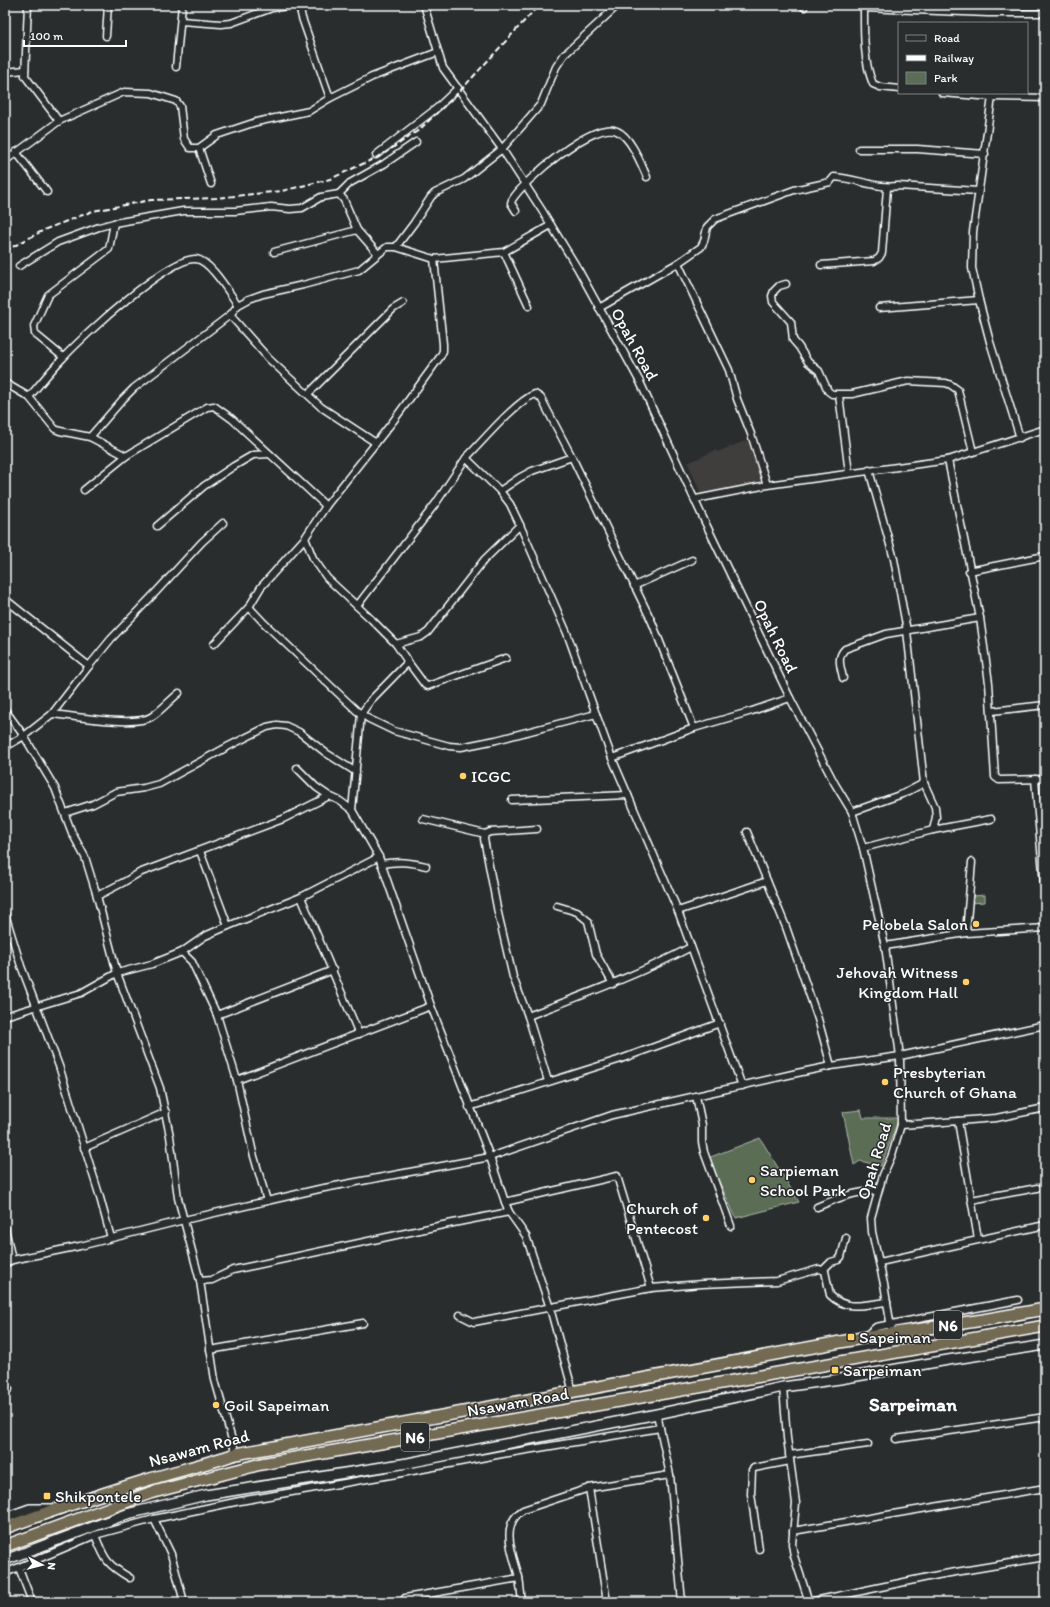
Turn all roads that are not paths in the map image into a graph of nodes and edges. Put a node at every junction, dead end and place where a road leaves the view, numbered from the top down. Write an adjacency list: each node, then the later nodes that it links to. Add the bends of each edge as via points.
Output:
1 (28, 5): 13 (street)
2 (108, 5): 10 (street)
3 (182, 5): 9 (street)
4 (298, 5): 9 (street, via 272,8 231,23); 19 (street)
5 (424, 5): 11 (street, Opah Road)
6 (618, 5): 24 (street, via 564,55 556,67 541,104)
7 (864, 7): 8 (street); 16 (street, via 866,47 873,84 880,88)
8 (1045, 13)
9 (180, 21): 12 (street)
10 (106, 36)
11 (438, 52): 15 (street, Opah Road, via 443,68); 19 (street, via 372,77)
12 (176, 68)
13 (25, 70): 14 (street); 21 (street, via 27,81)
14 (5, 72)
15 (458, 88): 24 (street, Opah Road); 27 (street, via 437,108)
16 (898, 89)
17 (954, 94): 18 (street)
18 (992, 97): 20 (street); 28 (street)
19 (330, 98): 23 (street, via 309,111 256,122 217,135)
20 (1045, 98)
21 (59, 121): 23 (street, via 119,93 151,93 176,101 180,106 184,139 190,148); 26 (street)
22 (416, 142): 36 (street, via 350,183)
23 (199, 148): 31 (street)
24 (502, 149): 32 (street, Opah Road); 41 (street, via 464,179 435,193)
25 (859, 150): 28 (street, via 917,149)
26 (16, 152): 29 (street); 34 (street)
27 (376, 154)
28 (985, 154): 35 (street)
29 (5, 161)
30 (647, 177): 32 (street, via 626,137 612,129 599,131 564,151)
31 (211, 184)
32 (526, 184): 37 (street, via 512,200); 39 (street, Opah Road)
33 (887, 188): 35 (street, via 898,186); 46 (street, via 846,177 834,177 830,182 794,190 714,219 707,227 701,247); 47 (street, via 882,253 879,258 874,261)
34 (47, 192)
35 (978, 192): 50 (street, via 972,268)
36 (339, 194): 38 (street, via 321,197 302,208 183,211); 40 (street)
37 (516, 211)
38 (114, 223): 48 (street, via 58,242); 57 (street, via 109,249 48,295 34,326 35,334)
39 (551, 225): 43 (street); 54 (street, Opah Road)
40 (357, 230): 42 (street); 44 (street)
41 (396, 248): 44 (street, via 387,247); 45 (street)
42 (274, 252)
43 (504, 252): 45 (street); 53 (street)
44 (378, 254): 52 (street, via 359,270 263,294)
45 (434, 259): 65 (street, via 443,351)
46 (678, 263): 54 (street); 74 (street, via 729,370)
47 (821, 265)
48 (19, 266)
49 (786, 284): 60 (street, via 774,291 773,302 791,322 793,340 808,362 818,371 828,391)
50 (979, 300): 55 (street); 64 (street)
51 (403, 304): 59 (street, via 393,309)
52 (238, 305): 56 (street); 57 (street, via 206,263 197,259 188,260 158,274)
53 (529, 306)
54 (599, 308): 77 (street, Opah Road, via 640,382)
55 (879, 308)
56 (230, 315): 59 (street, via 269,359); 63 (street, via 134,388)
57 (63, 357): 61 (street)
58 (5, 383): 61 (street)
59 (308, 394): 65 (street, via 321,407)
60 (839, 395): 66 (street, via 908,381 952,385 958,390); 73 (street)
61 (29, 397): 63 (street, via 55,428)
62 (1045, 429): 64 (street)
63 (90, 437): 68 (street)
64 (1020, 438): 66 (street)
65 (376, 443): 78 (street)
66 (973, 452): 71 (street)
67 (269, 454): 68 (street, via 232,419 214,406 207,407); 78 (street); 81 (street, via 253,456 234,466 204,486)
68 (126, 456): 75 (street)
69 (572, 457): 70 (street, via 541,398 535,394 528,397 497,425); 76 (street, via 532,471); 86 (street)
70 (466, 458): 76 (street); 88 (street, via 436,503)
71 (948, 460): 72 (street); 85 (street)
72 (869, 470): 73 (street); 91 (street, via 894,560)
73 (849, 473): 74 (street)
74 (767, 485): 77 (street)
75 (84, 490)
76 (500, 491): 80 (street, via 510,504)
77 (696, 499): 99 (street, Opah Road)
78 (326, 506): 82 (street)
79 (223, 522): 96 (street, via 111,639)
80 (520, 525): 93 (street, via 484,560 428,632 421,637); 105 (street, via 567,633)
81 (158, 526)
82 (304, 538): 88 (street, via 313,558 327,578); 89 (street, via 261,587)
83 (1045, 556): 85 (street)
84 (692, 560): 86 (street)
85 (969, 571): 90 (street)
86 (634, 586): 106 (street, via 652,622)
87 (5, 599): 96 (street)
88 (357, 606): 93 (street)
89 (248, 607): 92 (street); 104 (street)
90 (980, 618): 91 (street); 102 (street)
91 (907, 631): 97 (street, via 886,634 845,649 839,660); 114 (street)
92 (214, 644)
93 (396, 644): 95 (street)
94 (506, 658): 95 (street, via 428,686)
95 (408, 662): 104 (street)
96 (89, 666): 103 (street)
97 (843, 678)
98 (179, 693): 103 (street, via 150,717 142,720 125,722)
99 (790, 698): 106 (street); 120 (street, Opah Road)
100 (1045, 705): 102 (street)
101 (5, 710): 107 (street)
102 (992, 711): 112 (street, via 995,777 999,780)
103 (52, 714): 107 (street)
104 (361, 714): 105 (street, via 394,731 461,747); 111 (street)
105 (596, 714): 109 (street)
106 (694, 728): 109 (street)
107 (24, 736): 108 (street); 119 (street, via 55,788)
108 (5, 746)
109 (612, 758): 115 (street)
110 (297, 768): 116 (street)
111 (356, 772): 118 (street); 119 (street, via 299,732 277,725 267,727 159,784 116,792 93,804)
112 (1035, 779): 113 (street); 135 (street)
113 (1045, 779)
114 (924, 782): 120 (street, via 905,793); 124 (street, via 935,807)
115 (628, 795): 117 (street); 138 (street)
116 (328, 796): 118 (street); 128 (street, via 283,819)
117 (512, 800)
118 (352, 810): 129 (street)
119 (64, 812): 134 (street, via 84,857)
120 (852, 812): 127 (street, Opah Road)
121 (991, 818): 124 (street)
122 (423, 819): 126 (street)
123 (537, 829): 126 (street)
124 (933, 830): 127 (street)
125 (747, 832): 133 (street)
126 (485, 834): 153 (street, via 498,913 513,977)
127 (863, 848): 143 (street, Opah Road)
128 (200, 851): 134 (street, via 139,873); 140 (street)
129 (379, 857): 131 (street); 136 (street)
130 (972, 862): 142 (street)
131 (382, 864): 132 (street, via 408,861); 149 (street)
132 (426, 866)
133 (767, 881): 138 (street); 158 (street, via 802,972)
134 (97, 896): 147 (street)
135 (1045, 896)
136 (301, 897): 140 (street); 146 (street)
137 (557, 906): 148 (street, via 577,912 588,922 596,954)
138 (678, 912): 144 (street)
139 (5, 914): 150 (street)
140 (228, 926): 145 (street, via 205,936)
141 (1045, 928): 142 (street)
142 (966, 933): 143 (street)
143 (885, 946): 157 (street, Opah Road)
144 (692, 947): 148 (street); 154 (street)
145 (182, 952): 147 (street, via 152,964); 151 (street, via 192,962)
146 (333, 970): 151 (street); 156 (street)
147 (117, 973): 150 (street, via 81,993); 165 (street, via 155,1073)
148 (613, 984): 153 (street)
149 (431, 1006): 156 (street); 163 (street)
150 (36, 1007): 152 (street); 168 (street, via 60,1066)
151 (217, 1015): 159 (street)
152 (5, 1016)
153 (528, 1016): 160 (street)
154 (720, 1023): 160 (street, via 618,1060); 161 (street)
155 (1045, 1025): 157 (street)
156 (359, 1034): 159 (street)
157 (900, 1056): 158 (street); 167 (street, Opah Road)
158 (831, 1066): 161 (street)
159 (237, 1080): 173 (street, via 253,1153)
160 (548, 1081): 163 (street)
161 (742, 1086): 162 (street)
162 (696, 1096): 169 (street, via 612,1116); 179 (street, via 704,1152)
163 (469, 1107): 169 (street)
164 (1045, 1108): 166 (street, via 996,1118)
165 (166, 1112): 168 (street); 177 (street, via 178,1198)
166 (958, 1121): 167 (street); 172 (street)
167 (901, 1125): 171 (street, Opah Road)
168 (84, 1148): 181 (street)
169 (490, 1157): 173 (street, via 319,1188); 174 (street)
170 (1036, 1188): 172 (street)
171 (878, 1191): 175 (street, via 851,1193); 185 (street, Opah Road, via 871,1218)
172 (972, 1200): 183 (street)
173 (267, 1201): 177 (street)
174 (505, 1202): 176 (street); 189 (street, via 617,1176)
175 (817, 1207)
176 (509, 1212): 188 (street, via 233,1270 212,1280); 192 (street, via 526,1236)
177 (184, 1220): 181 (street); 188 (street)
178 (1045, 1225): 183 (street)
179 (731, 1226)
180 (5, 1228): 184 (street)
181 (110, 1238): 184 (street)
182 (846, 1238): 187 (street, via 841,1257)
183 (978, 1239): 185 (street)
184 (12, 1260): 186 (street)
185 (880, 1262): 191 (street, Opah Road)
186 (5, 1264)
187 (823, 1270): 189 (street, via 777,1281); 191 (street, via 830,1295 840,1304 850,1306)
188 (200, 1281): 199 (street)
189 (651, 1288): 192 (street)
190 (1018, 1300): 197 (street)
191 (887, 1302): 197 (street, Opah Road)
192 (550, 1308): 194 (street, via 474,1322); 201 (street)
193 (1045, 1310): 197 (highway, Nsawam Road / N6)
194 (460, 1315)
195 (363, 1323): 199 (street)
196 (1045, 1326): 218 (highway, Nsawam Road / N6, via 261,1464 150,1493)
197 (891, 1329): 201 (highway, Nsawam Road / N6, via 862,1338)
198 (1045, 1344): 200 (main road)
199 (210, 1350): 207 (street, via 215,1380)
200 (783, 1387): 202 (main road); 208 (street)
201 (573, 1392): 207 (highway, Nsawam Road / N6)
202 (657, 1414): 204 (street); 221 (main road, via 408,1463 206,1495 127,1514)
203 (1045, 1417): 205 (street)
204 (660, 1428): 209 (street); 214 (street, via 247,1499)
205 (896, 1439)
206 (868, 1444): 208 (street)
207 (236, 1454): 212 (highway, Nsawam Road / N6)
208 (790, 1458): 216 (street, via 796,1503); 219 (street, via 752,1470 751,1494)
209 (670, 1475): 210 (street); 231 (street)
210 (589, 1488): 225 (street, via 516,1514 511,1524 510,1546); 230 (street)
211 (1045, 1488): 216 (street)
212 (55, 1509): 213 (main road, via 30,1509); 215 (highway, Nsawam Road / N6)
213 (5, 1518)
214 (154, 1519): 217 (street); 228 (street, via 171,1554)
215 (5, 1528)
216 (794, 1531): 232 (street, via 794,1556)
217 (94, 1535): 222 (street); 224 (street, via 104,1558 115,1569)
218 (5, 1546)
219 (759, 1549)
220 (1045, 1557): 232 (street, via 938,1575)
221 (5, 1560)
222 (18, 1568): 223 (street); 227 (street)
223 (5, 1573)
224 (130, 1578)
225 (519, 1578): 226 (street); 229 (street)
226 (405, 1598)
227 (32, 1602)
228 (184, 1602)
229 (522, 1602)
230 (607, 1602)
231 (682, 1602)
232 (809, 1602)

